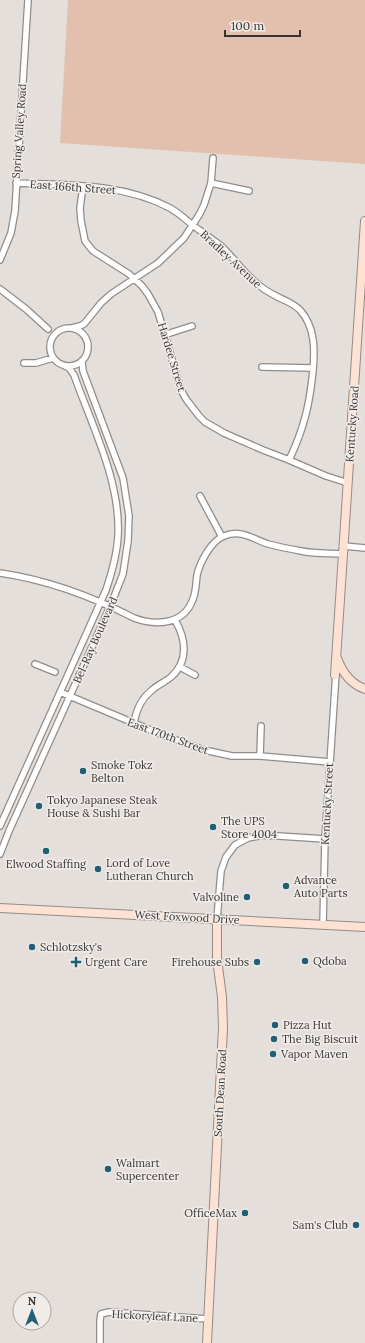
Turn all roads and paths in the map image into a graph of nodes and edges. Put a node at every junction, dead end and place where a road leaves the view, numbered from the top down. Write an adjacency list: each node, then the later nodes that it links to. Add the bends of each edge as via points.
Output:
1 (28, 0): 4 (street, Spring Valley Road)
2 (213, 158): 3 (street)
3 (211, 182): 6 (street); 8 (street, via 204,205)
4 (16, 183): 5 (street, East 166th Street); 9 (street, Spring Valley Road, via 13,222)
5 (83, 186): 8 (street, East 166th Street, via 117,190 144,197 171,208); 10 (street, Hardee Street, via 80,208 85,241 93,251)
6 (249, 190)
7 (365, 221): 27 (street, Kentucky Road)
8 (193, 225): 10 (street, via 175,248); 25 (street, Bradley Avenue, via 222,248 257,284 290,302 300,311 308,323 314,342)
9 (0, 260)
10 (134, 279): 12 (street, via 111,294); 17 (street, Hardee Street, via 154,303)
11 (0, 289): 15 (street)
12 (84, 324): 14 (street); 18 (street)
13 (192, 326): 17 (street)
14 (72, 328): 16 (street); 18 (street)
15 (48, 329): 16 (street); 19 (street)
16 (59, 330): 19 (street)
17 (164, 335): 26 (street, Hardee Street, via 181,390 199,416 205,422 243,442)
18 (86, 338): 22 (street, via 88,353)
19 (50, 341): 20 (street)
20 (53, 358): 21 (street, via 36,363); 23 (street, Bel-Ray Boulevard)
21 (24, 362)
22 (82, 362): 23 (street, via 74,366); 28 (street, Bel-Ray Boulevard)
23 (65, 366): 29 (street, Bel-Ray Boulevard, via 74,376)
24 (262, 368): 25 (street)
25 (313, 368): 26 (street, Bradley Avenue, via 307,415)
26 (289, 460): 27 (street, Hardee Street)
27 (348, 483): 33 (street)
28 (125, 489): 29 (street); 36 (street, Bel-Ray Boulevard, via 129,516 127,553 123,574)
29 (115, 491): 35 (street, Bel-Ray Boulevard, via 117,549)
30 (200, 496): 31 (street)
31 (222, 537): 33 (street, via 234,534 248,535 303,552); 37 (street, via 210,548 201,565 190,606)
32 (365, 548): 33 (street)
33 (344, 550): 38 (street)
34 (0, 573): 35 (street, via 53,584)
35 (100, 602): 36 (street); 46 (street, Bel-Ray Boulevard)
36 (110, 607): 37 (street, via 146,622); 47 (street, Bel-Ray Boulevard)
37 (176, 620): 40 (street, via 184,644)
38 (336, 655): 41 (street); 44 (street)
39 (35, 664): 42 (street)
40 (180, 667): 43 (street); 48 (street, via 144,698)
41 (343, 671): 44 (street); 45 (street, via 354,683)
42 (55, 672)
43 (195, 675)
44 (335, 679): 51 (street, Kentucky Street)
45 (365, 689)
46 (60, 692): 47 (street, East 170th Street); 52 (street, Bel-Ray Boulevard)
47 (70, 697): 48 (street, East 170th Street); 53 (street, Bel-Ray Boulevard)
48 (134, 723): 50 (street, East 170th Street, via 204,750 232,756)
49 (261, 726): 50 (street)
50 (260, 756): 51 (street, East 170th Street)
51 (330, 762): 55 (street, Kentucky Street)
52 (21, 779): 53 (street); 54 (street, Bel-Ray Boulevard)
53 (31, 784): 56 (street, Bel-Ray Boulevard)
54 (0, 826)
55 (325, 839): 58 (street, via 263,835 248,838 236,846 226,857 221,871); 59 (street, Kentucky Street)
56 (0, 853)
57 (4, 909): 58 (street, West Foxwood Drive)
58 (217, 919): 59 (street, West Foxwood Drive); 61 (street, South Dean Road, via 217,959 223,1028)
59 (323, 924): 60 (street, West Foxwood Drive)
60 (365, 927)
61 (208, 1319): 62 (street, Hickoryleaf Lane, via 109,1312 101,1314); 63 (street, South Dean Road)
62 (100, 1343)
63 (207, 1343)

